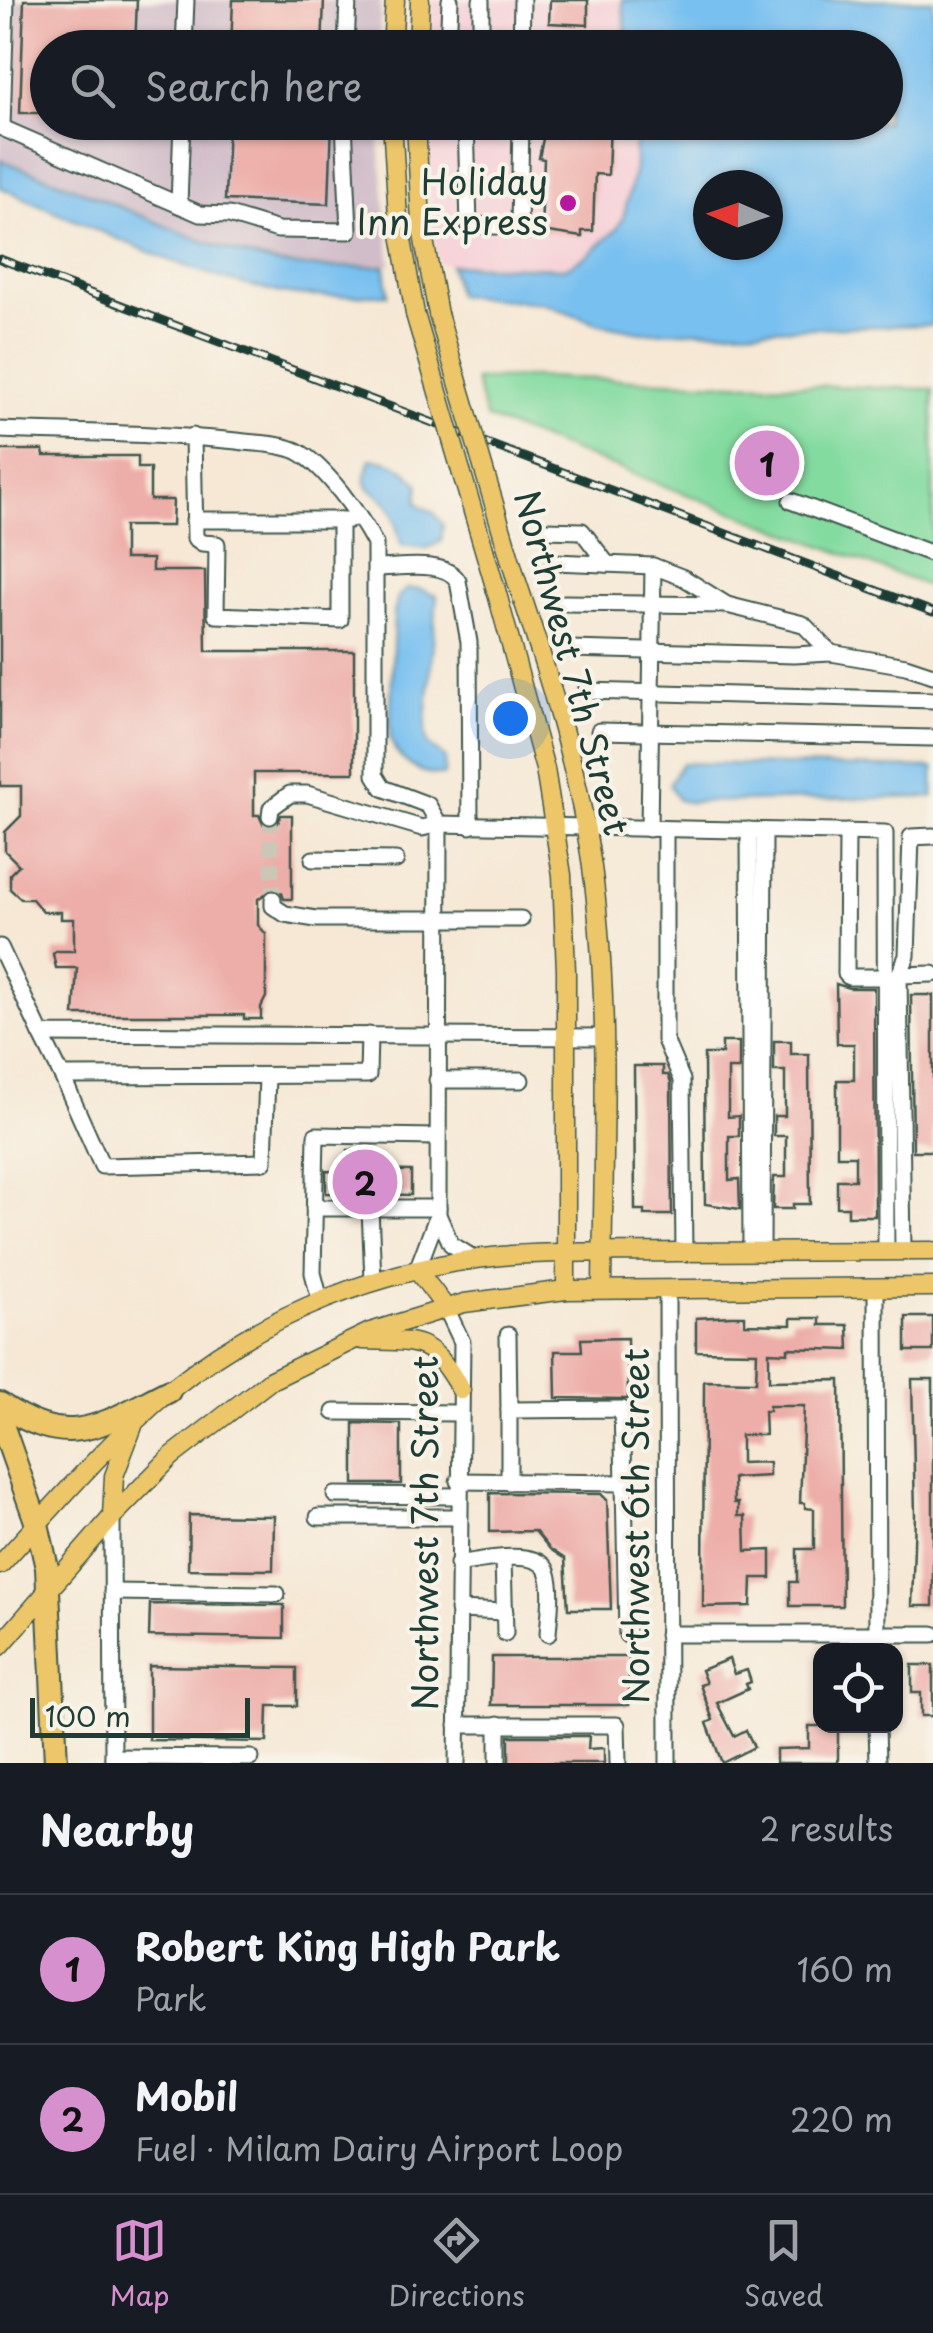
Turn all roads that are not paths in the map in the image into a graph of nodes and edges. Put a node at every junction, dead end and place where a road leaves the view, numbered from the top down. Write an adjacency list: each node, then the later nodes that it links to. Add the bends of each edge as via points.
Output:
1 (6, 0): 16 (street)
2 (186, 0): 9 (street)
3 (348, 0): 10 (street)
4 (394, 0): 11 (main road)
5 (420, 0): 12 (main road)
6 (450, 0): 13 (street)
7 (481, 0): 14 (street)
8 (522, 0): 15 (street)
9 (185, 30)
10 (347, 30)
11 (393, 30)
12 (419, 30)
13 (449, 30)
14 (486, 30)
15 (521, 30)
16 (1, 127): 17 (street)
17 (30, 140)
18 (31, 140): 25 (street)
19 (181, 140): 25 (street)
20 (345, 140): 25 (street, via 349,231 278,230)
21 (393, 140): 54 (main road, Northwest 7th Street, bridge, via 415,314 532,717)
22 (417, 140): 55 (main road, Northwest 7th Street, bridge, via 421,224 438,314)
23 (467, 140): 24 (street, via 469,225 520,227)
24 (521, 140)
25 (179, 205)
26 (0, 430): 27 (street)
27 (192, 436): 29 (street); 31 (street, via 296,451)
28 (791, 501): 33 (street)
29 (194, 520): 30 (street); 30 (street, via 195,538 218,544 216,615 340,620)
30 (340, 520): 31 (street)
31 (360, 520): 37 (street, via 375,544)
32 (546, 530): 35 (street, via 582,531)
33 (933, 554)
34 (554, 562): 35 (street)
35 (607, 564): 36 (street)
36 (653, 566): 39 (street); 40 (street)
37 (377, 568): 52 (street, via 375,775 382,788 428,805); 53 (street, via 442,568 458,581 470,642)
38 (564, 603): 40 (street)
39 (727, 604): 40 (street); 43 (street, via 802,624)
40 (653, 606): 42 (street)
41 (571, 648): 42 (street)
42 (651, 650): 43 (street); 46 (street)
43 (831, 652): 44 (street)
44 (933, 675)
45 (586, 691): 46 (street)
46 (651, 694): 47 (street); 49 (street)
47 (933, 700)
48 (599, 731): 49 (street)
49 (650, 732): 50 (street); 56 (street)
50 (933, 738)
51 (270, 816): 52 (street, via 290,794 306,794 409,826)
52 (439, 824): 53 (street); 64 (street)
53 (470, 826): 54 (street)
54 (556, 827): 55 (street); 71 (main road, Northwest 7th Street)
55 (586, 828): 56 (street); 72 (main road, Northwest 7th Street)
56 (657, 829): 57 (street); 84 (street, via 666,1040 682,1080)
57 (757, 831): 58 (street); 85 (street)
58 (847, 832): 67 (street, via 884,833); 67 (street, via 846,974)
59 (933, 836): 67 (street, via 911,837 907,956)
60 (313, 859): 61 (street)
61 (396, 860)
62 (273, 899): 64 (street, via 285,914 316,919)
63 (521, 919): 64 (street)
64 (438, 920): 70 (street)
65 (0, 948): 68 (street)
66 (933, 974): 67 (street)
67 (893, 976): 81 (street)
68 (41, 1034): 69 (street); 73 (street)
69 (369, 1035): 70 (street); 74 (street, via 368,1076)
70 (437, 1035): 71 (street); 75 (street)
71 (566, 1036): 72 (street); 86 (main road, Northwest 7th Street)
72 (602, 1037): 83 (main road, Northwest 7th Street)
73 (62, 1076): 74 (street); 74 (street, via 102,1166 264,1162)
74 (267, 1076)
75 (438, 1080): 76 (street); 77 (street)
76 (521, 1080)
77 (437, 1137): 78 (street, via 316,1135); 80 (street)
78 (314, 1208): 79 (street); 95 (street, via 313,1273)
79 (370, 1208): 80 (street); 89 (street)
80 (438, 1211): 87 (street, via 450,1244); 88 (street)
81 (888, 1251): 82 (main road); 85 (main road); 90 (main road)
82 (933, 1251)
83 (602, 1252): 84 (main road); 86 (main road); 93 (main road, Northwest 7th Street)
84 (684, 1252): 85 (main road)
85 (756, 1252)
86 (566, 1253): 87 (main road); 94 (main road, Northwest 7th Street)
87 (474, 1259): 88 (main road)
88 (417, 1270): 89 (main road); 96 (main road)
89 (373, 1281): 95 (main road)
90 (876, 1287): 91 (main road); 92 (main road); 128 (street)
91 (933, 1287)
92 (667, 1288): 93 (main road); 125 (street, Northwest 6th Street)
93 (602, 1289): 94 (main road)
94 (566, 1290): 96 (main road)
95 (320, 1300): 100 (main road, via 251,1335)
96 (446, 1308): 98 (main road); 99 (street, Northwest 7th Street, via 462,1342)
97 (508, 1335): 102 (street)
98 (351, 1339): 99 (main road, via 428,1346); 111 (main road, via 238,1403)
99 (462, 1390): 104 (street, Northwest 7th Street)
100 (169, 1391): 101 (highway, via 105,1423 72,1431 39,1426); 106 (main road)
101 (0, 1404)
102 (508, 1410): 107 (street); 108 (street, via 622,1408)
103 (334, 1412): 104 (street)
104 (460, 1412): 109 (street, Northwest 7th Street)
105 (0, 1419): 114 (highway)
106 (134, 1423): 111 (main road, via 114,1476); 114 (main road)
107 (509, 1482): 108 (street); 109 (street)
108 (624, 1484): 127 (street)
109 (458, 1489): 110 (street); 113 (street, Northwest 7th Street)
110 (335, 1495)
111 (112, 1517): 118 (main road); 119 (street)
112 (318, 1517): 113 (street)
113 (458, 1517): 116 (street, Northwest 7th Street)
114 (37, 1524): 117 (main road); 118 (highway)
115 (503, 1559): 116 (street); 122 (street); 124 (street, via 539,1560 546,1570)
116 (458, 1564): 121 (street, Northwest 7th Street)
117 (0, 1565)
118 (50, 1588): 129 (main road); 135 (highway)
119 (112, 1592): 120 (street); 134 (street)
120 (277, 1594)
121 (458, 1610): 122 (street); 130 (street, Northwest 7th Street)
122 (505, 1612): 123 (street)
123 (506, 1633)
124 (548, 1634)
125 (667, 1634): 128 (street); 139 (street, Northwest 6th Street)
126 (933, 1634): 128 (street)
127 (627, 1635)
128 (877, 1642)
129 (0, 1646)
130 (457, 1724): 131 (street); 136 (street, Northwest 7th Street)
131 (498, 1724): 137 (street); 138 (street, via 617,1725)
132 (877, 1733): 140 (street)
133 (251, 1758): 134 (street)
134 (112, 1760)
135 (56, 1763)
136 (457, 1763)
137 (498, 1763)
138 (618, 1763)
139 (668, 1763)
140 (878, 1763)

